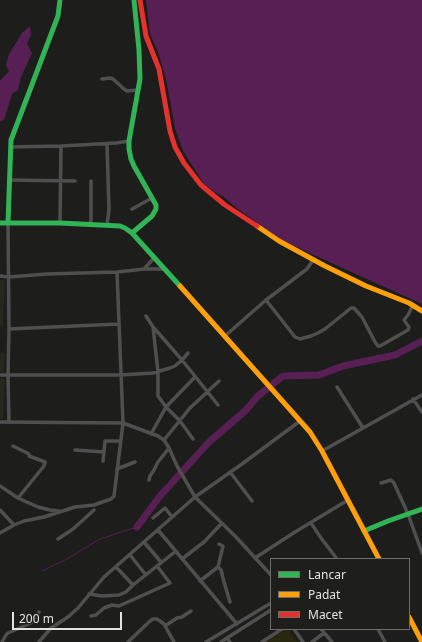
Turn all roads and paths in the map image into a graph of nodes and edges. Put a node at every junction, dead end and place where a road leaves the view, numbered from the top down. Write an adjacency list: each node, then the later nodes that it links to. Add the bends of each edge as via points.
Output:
1 (60, 0): 11 (main road, via 58,16)
2 (134, 0): 5 (main road)
3 (140, 0): 4 (main road)
4 (146, 36): 5 (main road); 25 (main road, via 163,88 172,139 184,163 208,192 240,216)
5 (138, 38): 7 (main road)
6 (102, 79): 7 (street, via 113,79 127,91)
7 (138, 90): 8 (main road)
8 (129, 141): 9 (street); 16 (main road, via 131,160)
9 (107, 144): 10 (street); 22 (street)
10 (61, 146): 11 (street); 15 (street)
11 (10, 147): 12 (main road)
12 (9, 180): 15 (street); 19 (main road)
13 (75, 181): 15 (street)
14 (91, 181): 21 (street)
15 (61, 182): 20 (street)
16 (152, 198): 17 (street); 23 (main road, via 156,205 155,213)
17 (132, 209)
18 (0, 223): 19 (main road)
19 (8, 223): 20 (main road); 30 (street)
20 (60, 223): 21 (main road)
21 (90, 224): 22 (main road)
22 (107, 225): 23 (main road, via 120,226)
23 (132, 233): 24 (main road)
24 (154, 258): 26 (street); 27 (main road)
25 (313, 260): 31 (street, via 307,269); 32 (main road)
26 (144, 269): 27 (street); 28 (street)
27 (164, 269): 38 (main road)
28 (117, 272): 30 (street); 35 (street)
29 (0, 276): 30 (street)
30 (9, 277): 37 (street)
31 (266, 300): 32 (street, via 300,340 325,329 354,308 362,316 378,346 408,330 409,327 404,320); 38 (street)
32 (413, 305): 33 (main road)
33 (422, 311)
34 (146, 316): 36 (street)
35 (118, 324): 37 (street); 44 (street)
36 (153, 327): 40 (street); 41 (street)
37 (9, 329): 43 (street)
38 (225, 336): 55 (main road)
39 (188, 352): 40 (street)
40 (182, 360): 41 (street, via 175,366); 45 (street)
41 (158, 372): 44 (street); 52 (street, via 158,396)
42 (0, 375): 43 (street)
43 (8, 375): 44 (street); 57 (street)
44 (120, 375): 58 (street)
45 (196, 376): 48 (street); 52 (street)
46 (219, 381): 48 (street)
47 (337, 387): 59 (street)
48 (207, 391): 51 (street); 54 (street)
49 (422, 395): 50 (street)
50 (414, 399): 53 (street); 59 (street)
51 (218, 405)
52 (166, 407): 54 (street); 60 (street)
53 (422, 412)
54 (180, 421): 61 (street); 62 (street)
55 (300, 421): 67 (main road); 72 (street)
56 (0, 422): 57 (street)
57 (9, 422): 58 (street)
58 (123, 423): 60 (street); 63 (street)
59 (363, 428): 67 (street)
60 (151, 434): 62 (street)
61 (193, 439)
62 (164, 440): 65 (street)
63 (121, 441): 68 (street, via 105,441); 71 (street)
64 (13, 446): 77 (street, via 45,462)
65 (169, 448): 73 (street); 76 (street)
66 (76, 450): 68 (street)
67 (322, 451): 78 (main road)
68 (104, 452): 69 (street)
69 (103, 461)
70 (135, 462): 71 (street)
71 (118, 469): 80 (street, via 113,498)
72 (230, 472): 76 (street); 79 (street)
73 (149, 480)
74 (381, 483): 85 (street, via 391,480 394,483)
75 (0, 486): 77 (street)
76 (195, 497): 87 (street); 90 (street)
77 (18, 498): 84 (street, via 38,507)
78 (348, 500): 89 (street); 93 (main road)
79 (252, 501)
80 (91, 505): 83 (street); 84 (street)
81 (422, 509): 85 (main road)
82 (0, 510): 91 (street)
83 (94, 510): 86 (street); 95 (street)
84 (60, 511): 91 (street)
85 (408, 514): 93 (main road); 99 (street)
86 (96, 515)
87 (172, 517): 88 (street, via 165,508); 92 (street)
88 (153, 518)
89 (311, 522): 101 (street); 102 (street)
90 (222, 523): 101 (street); 104 (street, via 204,542)
91 (14, 525): 94 (street)
92 (158, 530): 96 (street); 98 (street)
93 (364, 531): 103 (main road)
94 (0, 533)
95 (58, 539)
96 (144, 542): 100 (street); 105 (street)
97 (219, 544): 108 (street, via 223,546)
98 (176, 551): 104 (street); 105 (street)
99 (422, 553)
100 (130, 554): 107 (street); 110 (street)
101 (255, 558): 109 (street)
102 (336, 558)
103 (378, 558)
104 (182, 559): 111 (street)
105 (161, 562): 106 (street)
106 (157, 566): 110 (street); 119 (street, via 170,583 119,606 104,608)
107 (116, 567): 112 (street); 113 (street)
108 (218, 567): 111 (street); 114 (street, via 222,570)
109 (270, 574)
110 (146, 575): 112 (street)
111 (200, 580): 121 (street)
112 (133, 585): 113 (street, via 118,595)
113 (89, 594): 130 (street, via 68,617 51,628)
114 (230, 602)
115 (270, 604): 121 (street)
116 (191, 611): 122 (street)
117 (270, 611): 128 (street)
118 (39, 612): 129 (street, via 31,623 8,633)
119 (91, 616)
120 (410, 619): 141 (main road)
121 (237, 624): 133 (street)
122 (165, 626): 131 (street, via 158,619 153,619); 132 (street)
123 (280, 630): 136 (street)
124 (295, 630): 137 (street)
125 (322, 630): 127 (street)
126 (379, 630): 140 (street)
127 (324, 633): 138 (street); 139 (street)
128 (227, 638): 134 (street); 135 (street)
129 (2, 642)
130 (39, 642)
131 (128, 642)
132 (174, 642)
133 (206, 642)
134 (221, 642)
135 (230, 642)
136 (262, 642)
137 (303, 642)
138 (312, 642)
139 (332, 642)
140 (385, 642)
141 (422, 642)

